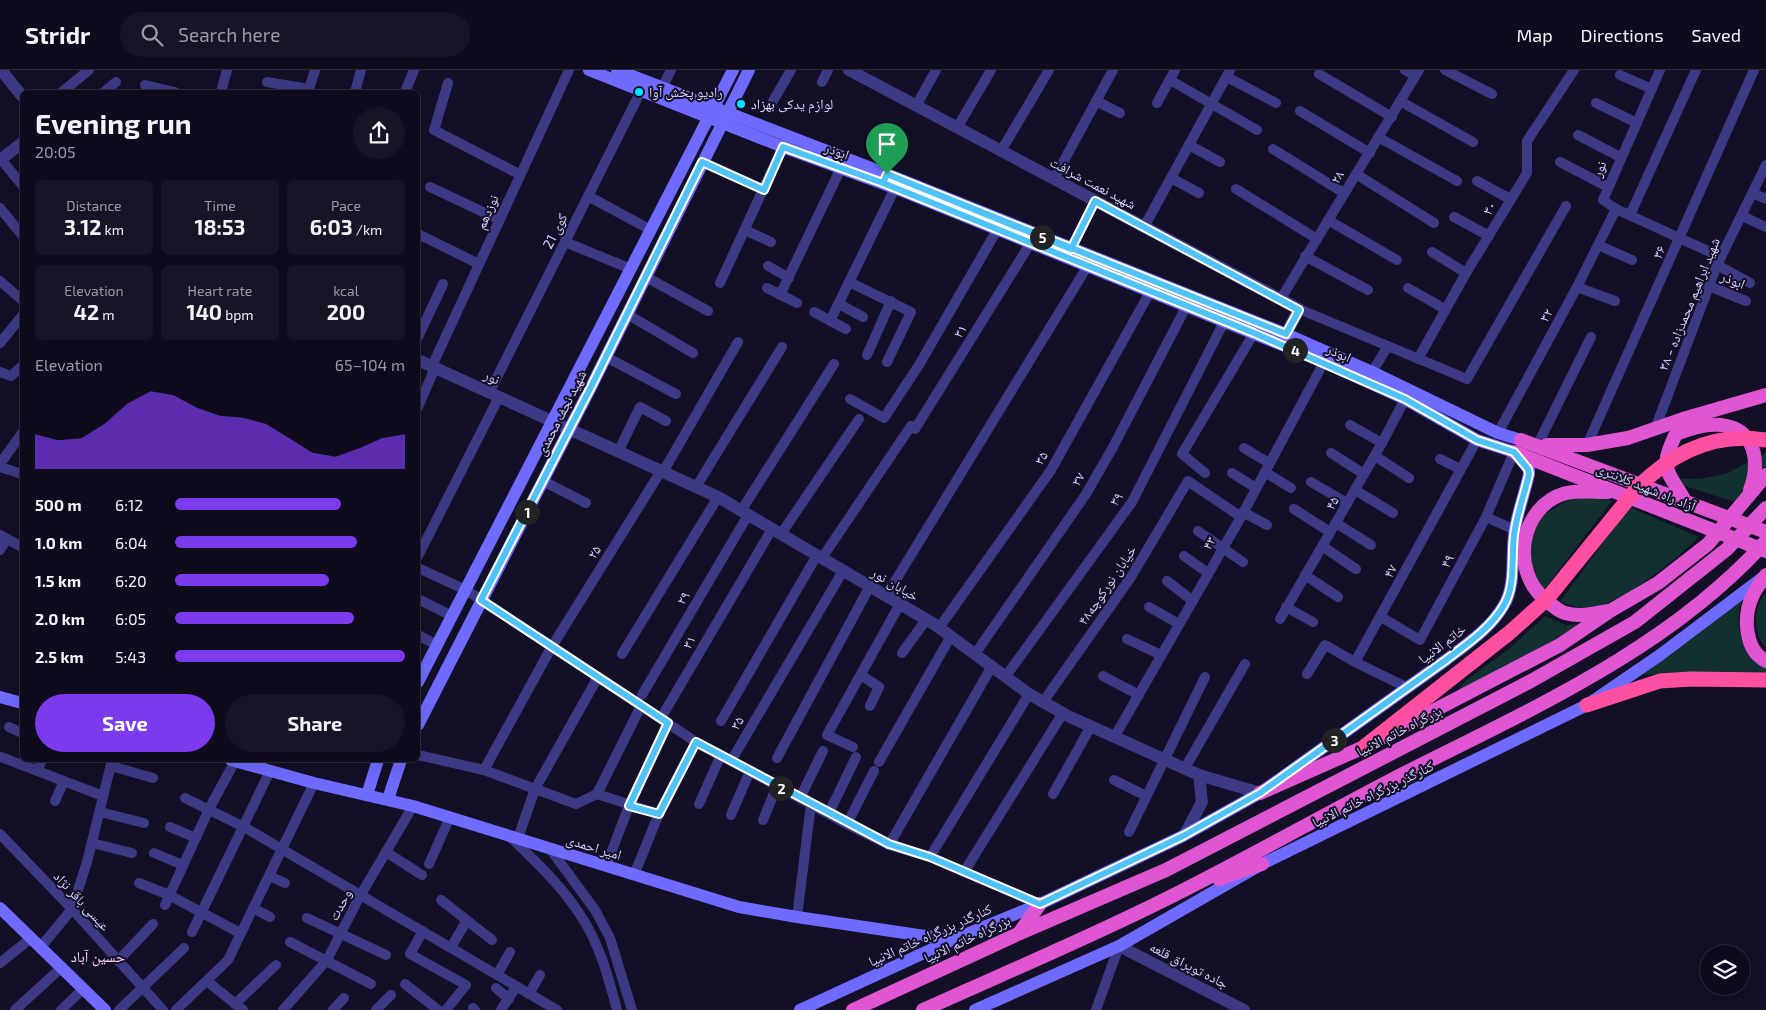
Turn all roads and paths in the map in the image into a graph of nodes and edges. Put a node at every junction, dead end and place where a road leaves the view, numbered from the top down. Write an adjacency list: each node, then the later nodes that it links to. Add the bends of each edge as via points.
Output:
1 (89, 70): 39 (street)
2 (227, 70): 42 (street)
3 (315, 70): 44 (street)
4 (362, 70): 45 (street)
5 (414, 70): 46 (street)
6 (569, 70): 82 (street, نوزدهم)
7 (589, 70): 26 (main road)
8 (671, 70): 48 (street)
9 (733, 70): 59 (main road, شهید نجف محمدی)
10 (749, 70): 61 (main road, شهید نجف محمدی)
11 (791, 70): 51 (street)
12 (828, 70): 34 (street)
13 (851, 70): 57 (street, شهید نعمت شرافت)
14 (936, 70): 57 (street)
15 (991, 70): 64 (street)
16 (1049, 70): 73 (street)
17 (1113, 70): 52 (street)
18 (1175, 70): 31 (street)
19 (1405, 70): 28 (street)
20 (1445, 70): 49 (street)
21 (1574, 70): 99 (street, ۳۰, via 1526,141 1527,173)
22 (1660, 70): 38 (street, نور)
23 (1696, 70): 105 (street)
24 (1754, 70): 119 (street, ۳۶)
25 (5, 71): 47 (street)
26 (620, 73): 37 (main road)
27 (1228, 73): 54 (street); 56 (street)
28 (1417, 73): 50 (street, ۲۸)
29 (1319, 74): 62 (street)
30 (1620, 75): 38 (street)
31 (1170, 80): 53 (street); 56 (street)
32 (116, 82): 40 (street)
33 (267, 82): 43 (street)
34 (822, 82)
35 (448, 83): 82 (street, via 434,130)
36 (145, 85): 41 (street)
37 (643, 86): 48 (main road); 98 (street, کوی 21)
38 (1652, 89): 63 (street, نور)
39 (64, 90)
40 (106, 90)
41 (166, 90)
42 (222, 90)
43 (303, 90)
44 (308, 90)
45 (356, 90)
46 (406, 90)
47 (20, 93)
48 (660, 93): 59 (main road)
49 (1492, 94)
50 (1400, 100): 62 (street, ۲۸); 69 (street)
51 (773, 101)
52 (1096, 101): 60 (street); 86 (street)
53 (1157, 103)
54 (1276, 103)
55 (1596, 103): 63 (street)
56 (1212, 104): 65 (street); 71 (street)
57 (916, 106): 64 (street, شهید نعمت شرافت)
58 (1300, 111): 74 (street)
59 (711, 112): 61 (main road, ابوذر); 113 (main road, شهید نجف محمدی)
60 (1120, 113)
61 (724, 117): 68 (main road, ابوذر); 77 (main road, شهید نجف محمدی)
62 (1392, 117): 67 (street, ۲۸)
63 (1637, 123): 75 (street, نور)
64 (957, 128): 73 (street, شهید نعمت شرافت)
65 (1257, 130)
66 (1578, 135): 75 (street)
67 (1378, 137): 74 (street, ۲۸); 87 (street)
68 (786, 142): 81 (main road, ابوذر); 84 (main road, ابوذر); 94 (street)
69 (1473, 142)
70 (20, 144): 76 (street)
71 (1189, 145): 78 (street); 85 (street)
72 (1273, 149): 96 (street)
73 (1001, 151): 86 (street, شهید نعمت شرافت)
74 (1370, 153): 83 (street, ۲۸)
75 (1620, 157): 91 (street, نور)
76 (0, 159): 89 (street)
77 (702, 162): 94 (street); 136 (main road, شهید نجف محمدی)
78 (1220, 162)
79 (1560, 162): 91 (street)
80 (1766, 165): 97 (street, شهید ابراهیم محمدزاده - ۳۸)
81 (841, 168): 84 (main road, ابوذر); 137 (street)
82 (519, 174): 108 (street, نوزدهم)
83 (1356, 174): 96 (street, ۲۸); 110 (street)
84 (885, 178): 92 (main road, ابوذر); 125 (main road, ابوذر)
85 (1171, 178): 95 (street); 111 (street)
86 (1054, 179): 101 (street, شهید نعمت شرافت)
87 (1457, 181)
88 (1477, 181): 99 (street)
89 (20, 183)
90 (430, 187): 108 (street)
91 (1608, 187): 104 (street, نور, via 1603,200)
92 (895, 188): 115 (main road, ابوذر); 139 (street)
93 (1236, 189): 120 (street)
94 (764, 190): 114 (street)
95 (1199, 193)
96 (1344, 193): 109 (street, ۲۸)
97 (1753, 193): 100 (street); 107 (street, شهید ابراهیم محمدزاده - ۳۸)
98 (588, 196): 113 (street); 121 (street, کوی 21)
99 (1510, 199): 118 (street, ۳۰)
100 (1766, 199)
101 (1095, 201): 111 (street, شهید نعمت شرافت); 125 (street)
102 (1566, 206): 179 (street, via 1467,379)
103 (0, 208): 116 (street)
104 (1616, 209): 105 (street); 124 (street, ۳۲)
105 (1630, 215): 119 (street)
106 (1454, 216): 118 (street)
107 (1742, 216): 112 (street); 130 (street, شهید ابراهیم محمدزاده - ۳۸)
108 (498, 219): 131 (street, نوزدهم)
109 (1328, 220): 120 (street, ۲۸); 128 (street)
110 (1434, 223)
111 (1144, 227): 151 (street, شهید نعمت شرافت)
112 (1766, 227)
113 (651, 230): 134 (main road, شهید نجف محمدی)
114 (745, 230): 122 (street); 140 (street)
115 (997, 230): 123 (main road, ابوذر); 191 (street, via 919,365 884,418)
116 (20, 233)
117 (420, 235): 131 (street)
118 (1489, 236): 135 (street, ۳۰)
119 (1680, 238): 130 (street); 206 (street, ۳۶)
120 (1317, 239): 127 (street, ۲۸)
121 (565, 242): 134 (street); 189 (street, کوی 21)
122 (771, 242)
123 (1030, 244): 133 (main road, ابوذر); 259 (street, ۳۱, via 915,429 911,426)
124 (1598, 245): 129 (street); 144 (street, ۳۲)
125 (1071, 249): 170 (main road, ابوذر)
126 (1432, 252): 135 (street)
127 (1305, 256): 147 (street); 151 (street, ۲۸)
128 (1397, 260)
129 (1632, 260)
130 (1719, 261): 141 (street); 143 (street, شهید ابراهیم محمدزاده - ۳۸)
131 (479, 264): 184 (street, نوزدهم)
132 (768, 266): 137 (street)
133 (1087, 267): 148 (main road, ابوذر); 270 (street)
134 (630, 269): 136 (main road); 196 (main road, شهید نجف محمدی)
135 (1466, 273): 158 (street, ۳۰)
136 (646, 277): 160 (street); 162 (main road, شهید نجف محمدی)
137 (789, 278): 149 (street)
138 (0, 281): 150 (street)
139 (849, 282): 152 (street); 156 (street)
140 (720, 283)
141 (1750, 283)
142 (443, 284): 168 (street)
143 (1709, 286): 154 (street, ابوذر); 198 (street, شهید ابراهیم محمدزاده - ۳۸)
144 (1577, 287): 153 (street); 200 (street, ۳۲)
145 (767, 288): 149 (street)
146 (1408, 288): 158 (street)
147 (1368, 290)
148 (1150, 292): 157 (main road, ابوذر); 285 (street, ۳۵, via 1051,470)
149 (780, 294): 155 (street)
150 (20, 298)
151 (1280, 300): 159 (street, شهید نعمت شرافت)
152 (891, 301): 177 (street); 181 (street, via 911,312)
153 (1614, 301)
154 (1746, 301)
155 (797, 303)
156 (840, 304): 163 (street); 165 (street)
157 (1186, 307): 166 (main road, ابوذر); 293 (street, ۳۷, via 1086,494)
158 (1445, 309): 179 (street, ۳۰)
159 (1299, 310): 170 (street); 174 (street)
160 (708, 311)
161 (814, 312): 165 (street)
162 (628, 314): 176 (street); 178 (main road, شهید نجف محمدی)
163 (863, 317)
164 (20, 318): 173 (street)
165 (830, 321): 167 (street)
166 (1224, 322): 169 (main road, ابوذر); 302 (street, ۳۹, via 1132,502)
167 (846, 329)
168 (420, 332)
169 (1254, 333): 182 (main road, ابوذر); 220 (street, via 1182,454)
170 (1286, 334): 187 (main road, ابوذر)
171 (1591, 337): 208 (street)
172 (738, 342): 217 (street)
173 (0, 343)
174 (1388, 346): 179 (street); 187 (street)
175 (782, 347): 226 (street)
176 (693, 353)
177 (868, 355)
178 (606, 357): 188 (street); 199 (main road, شهید نجف محمدی)
179 (1418, 359)
180 (420, 361): 184 (street, نور)
181 (887, 362)
182 (1324, 362): 192 (main road, ابوذر); 215 (street, ۴۳)
183 (834, 364): 238 (street)
184 (434, 367): 189 (street, نور); 193 (street, نوزدهم)
185 (20, 368): 186 (street, via 11,376)
186 (0, 372)
187 (1372, 372): 200 (main road, ابوذر)
188 (676, 394)
189 (494, 395): 196 (street, نور); 257 (street, کوی 21)
190 (1763, 398): 198 (highway)
191 (850, 399)
192 (1405, 399): 202 (main road, ابوذر); 205 (street, ۴۵)
193 (420, 401)
194 (859, 419): 246 (street, ۳۱)
195 (666, 421): 210 (street, via 640,407)
196 (553, 423): 199 (street, نور); 269 (main road, شهید نجف محمدی)
197 (1350, 426): 205 (street)
198 (1655, 429): 206 (highway, via 1628,438)
199 (569, 430): 210 (street, خیابان نور); 224 (main road, شهید نجف محمدی)
200 (1498, 433): 207 (main road, ابوذر)
201 (20, 435): 214 (street)
202 (1477, 440): 207 (main road, ابوذر); 216 (street, ۴۷)
203 (1750, 440): 204 (highway); 232 (highway, via 1732,428 1711,424 1676,434 1665,456 1667,472); 233 (highway, via 1756,460 1755,477)
204 (1766, 440): 325 (highway, via 1729,439 1703,445 1678,454 1656,469 1638,486 1546,600 1509,634)
205 (1382, 443): 212 (street, ۴۵)
206 (1587, 445): 208 (highway)
207 (1518, 446): 208 (highway, آزاد راه شهید کلانتری); 230 (highway, آزاد راه شهید کلانتری); 241 (street, ۴۹); 244 (main road, خاتم الانبیا, via 1529,474)
208 (1537, 446): 232 (highway, آزاد راه شهید کلانتری)
209 (1244, 448): 215 (street)
210 (618, 452): 217 (street, خیابان نور)
211 (1331, 453): 221 (street)
212 (1375, 456): 221 (street, ۴۵); 223 (street)
213 (1440, 459): 216 (street)
214 (0, 466): 219 (street)
215 (1267, 468): 227 (street, ۴۳); 228 (street)
216 (1460, 470): 280 (street, ۴۷)
217 (662, 472): 226 (street, خیابان نور); 290 (street, ۲۵)
218 (1232, 472): 227 (street)
219 (20, 473)
220 (1205, 473)
221 (1364, 474): 229 (street, ۴۵)
222 (1766, 475): 233 (highway)
223 (1410, 478)
224 (543, 481): 234 (street); 273 (main road, شهید نجف محمدی)
225 (1311, 482): 235 (street)
226 (696, 487): 231 (street, خیابان نور)
227 (1256, 488): 240 (street, ۴۳)
228 (1291, 488)
229 (1355, 490): 235 (street, ۴۵); 239 (street)
230 (1617, 492): 256 (highway, آزاد راه شهید کلانتری); 278 (highway, via 1567,493 1552,500 1539,510 1527,530 1524,555 1527,576 1536,592 1555,608 1564,613 1582,615)
231 (718, 497): 238 (street, خیابان نور); 292 (street)
232 (1684, 499): 248 (highway, آزاد راه شهید کلانتری)
233 (1746, 499): 278 (highway, via 1708,544 1658,583)
234 (586, 503)
235 (1347, 503): 242 (street, ۴۵)
236 (1766, 508): 415 (highway, بزرگراه خاتم الانبیا, via 1726,549 1635,622 1531,680 1166,870)
237 (1294, 509): 247 (street)
238 (744, 513): 246 (street, خیابان نور); 311 (street, ۲۹)
239 (1393, 513)
240 (1242, 514): 243 (street); 254 (street, ۴۳); 313 (street, خیابان نورکوچه۴۸, via 1188,481 1131,577)
241 (1486, 516): 244 (street); 280 (street, ۴۹, via 1420,640)
242 (1336, 523): 247 (street, ۴۵); 251 (street)
243 (1267, 525)
244 (1514, 530): 307 (main road, خاتم الانبیا, via 1510,584 1505,603 1497,616 1475,638)
245 (1198, 531): 254 (street)
246 (776, 532): 259 (street, خیابان نور); 318 (street, ۳۱)
247 (1330, 532): 253 (street, ۴۵)
248 (1766, 532)
249 (4, 537): 252 (street); 255 (street)
250 (1766, 541): 399 (highway, via 1746,564 1643,645 1538,705)
251 (1371, 545)
252 (20, 546)
253 (1322, 546): 262 (street); 265 (street, ۴۵)
254 (1223, 548): 260 (street); 264 (street, ۴۳)
255 (0, 550)
256 (1766, 551)
257 (420, 552)
258 (1184, 556): 264 (street)
259 (819, 557): 263 (street, خیابان نور); 319 (street)
260 (1243, 562)
261 (420, 569): 269 (street)
262 (1356, 569)
263 (843, 571): 268 (street, خیابان نور); 332 (street, ۳۵)
264 (1208, 573): 274 (street, ۴۳)
265 (1305, 575): 271 (street); 277 (street, ۴۵)
266 (1766, 575): 295 (highway, via 1752,595 1746,626 1750,644); 314 (main road, کنارگذر بزرگراه خاتم الانبیا)
267 (1167, 581): 274 (street)
268 (870, 586): 270 (street, خیابان نور); 330 (street)
269 (466, 590): 273 (street); 279 (main road, شهید نجف محمدی)
270 (886, 596): 275 (street, خیابان نور)
271 (1338, 597)
272 (420, 600): 279 (street)
273 (481, 600): 290 (street); 317 (main road, شهید نجف محمدی)
274 (1192, 601): 284 (street, ۴۳)
275 (900, 604): 282 (street, خیابان نور); 301 (street)
276 (1149, 607): 284 (street)
277 (1286, 607): 281 (street, ۴۵); 283 (street)
278 (1610, 611): 325 (highway, via 1560,645)
279 (452, 616): 289 (main road, شهید نجف محمدی)
280 (1381, 617): 296 (street, ۴۷)
281 (1280, 619)
282 (926, 620): 285 (street, خیابان نور); 291 (street)
283 (1313, 622)
284 (1179, 624): 294 (street, ۴۳)
285 (939, 628): 287 (street, خیابان نور)
286 (420, 636): 289 (street)
287 (951, 636): 293 (street, خیابان نور); 373 (street)
288 (1127, 639): 294 (street)
289 (437, 646): 300 (main road, شهید نجف محمدی)
290 (551, 648): 304 (street); 340 (street, ۲۵)
291 (902, 653)
292 (622, 654)
293 (975, 654): 298 (street, خیابان نور)
294 (1161, 655): 309 (street, ۴۳)
295 (1766, 661)
296 (1355, 662): 299 (street, via 1325,644); 307 (street)
297 (1245, 664): 339 (street)
298 (992, 666): 302 (street, خیابان نور); 382 (street)
299 (1307, 674)
300 (420, 675)
301 (861, 675): 315 (street, via 879,687); 368 (street, via 827,736 855,752)
302 (1006, 676): 308 (street, خیابان نور)
303 (1103, 676): 309 (street)
304 (598, 677): 311 (street); 350 (street)
305 (1204, 677): 331 (street)
306 (1766, 680): 314 (highway, via 1660,682)
307 (1408, 688): 351 (main road, خاتم الانبیا)
308 (1029, 694): 313 (street, خیابان نور); 388 (street)
309 (1139, 695): 323 (street, ۴۳)
310 (0, 697): 312 (main road)
311 (641, 700): 318 (street); 352 (street, ۲۹)
312 (20, 702)
313 (1043, 702): 316 (street, خیابان نور)
314 (1587, 705): 390 (main road, کنارگذر بزرگراه خاتم الانبیا)
315 (870, 706)
316 (1063, 713): 320 (street, خیابان نور); 393 (street)
317 (420, 720)
318 (664, 721): 324 (street); 364 (street, ۳۱)
319 (721, 721)
320 (1091, 726): 323 (street, خیابان نور); 353 (street)
321 (9, 727): 322 (street)
322 (20, 732)
323 (1115, 736): 331 (street, خیابان نور)
324 (696, 742): 328 (street); 367 (street)
325 (1364, 747): 351 (highway)
326 (823, 751): 358 (street)
327 (420, 755): 340 (street)
328 (721, 755): 332 (street); 361 (street)
329 (1, 757): 341 (street)
330 (777, 758)
331 (1162, 759): 339 (street, خیابان نور); 356 (street)
332 (731, 760): 343 (street)
333 (41, 762): 341 (street)
334 (232, 762): 365 (street)
335 (237, 762): 342 (main road, امیر احمدی)
336 (377, 762): 354 (main road)
337 (400, 762): 359 (main road)
338 (111, 763): 345 (street); 355 (street)
339 (1185, 768): 344 (street, خیابان نور)
340 (484, 770): 350 (street)
341 (37, 771): 347 (street)
342 (270, 771): 348 (main road, امیر احمدی); 375 (street)
343 (750, 771): 349 (street); 369 (street)
344 (1198, 775): 351 (street, خیابان نور); 378 (street, via 1202,802)
345 (153, 778)
346 (1114, 780): 356 (street)
347 (64, 782): 355 (street); 360 (street)
348 (314, 783): 354 (main road, امیر احمدی); 383 (street)
349 (777, 786): 358 (street); 371 (street)
350 (535, 789): 352 (street, via 576,804); 379 (street)
351 (1260, 793): 378 (main road, کنارگذر بزرگراه خاتم الانبیا)
352 (597, 794): 364 (street)
353 (1053, 794)
354 (367, 795): 359 (main road, امیر احمدی)
355 (103, 796): 366 (street)
356 (1146, 796): 376 (street)
357 (185, 798): 365 (street)
358 (800, 798): 362 (street)
359 (388, 799): 363 (main road, امیر احمدی)
360 (55, 801)
361 (699, 804)
362 (811, 804): 368 (street); 410 (street)
363 (413, 806): 370 (main road, امیر احمدی); 385 (street, وحدت)
364 (629, 806): 367 (street); 392 (street, ۳۱)
365 (209, 809): 375 (street); 380 (street)
366 (100, 812): 372 (street); 381 (street)
367 (659, 814): 395 (street)
368 (829, 814): 373 (street)
369 (731, 815)
370 (450, 817): 379 (main road, امیر احمدی); 389 (street)
371 (763, 820)
372 (144, 823)
373 (847, 824): 382 (street)
374 (170, 827): 380 (street)
375 (244, 827): 383 (street); 407 (street)
376 (1128, 832)
377 (0, 834): 406 (street, عیسی باقر نژاد)
378 (1185, 834): 403 (main road, کنارگذر بزرگراه خاتم الانبیا)
379 (513, 836): 384 (main road, امیر احمدی); 461 (street, via 579,912 598,948)
380 (196, 838): 391 (street)
381 (92, 843): 386 (street); 406 (street)
382 (889, 844): 388 (street)
383 (282, 849): 396 (street); 400 (street)
384 (551, 850): 392 (main road, امیر احمدی); 462 (street, via 595,910 610,938)
385 (386, 852): 394 (street); 400 (street, وحدت)
386 (132, 853)
387 (154, 853): 391 (street)
388 (930, 857): 393 (street)
389 (429, 864)
390 (1262, 864): 399 (highway); 422 (main road, کنارگذر بزرگراه خاتم الانبیا)
391 (183, 865): 401 (street)
392 (606, 866): 395 (main road, امیر احمدی)
393 (964, 872): 403 (street)
394 (422, 875)
395 (634, 875): 410 (main road, امیر احمدی, via 739,907)
396 (269, 876): 398 (street); 405 (street)
397 (140, 883): 401 (street)
398 (285, 883)
399 (1178, 893): 465 (highway)
400 (360, 896): 413 (street); 417 (street, وحدت)
401 (167, 900): 407 (street)
402 (441, 900): 411 (street)
403 (1040, 904): 415 (highway); 420 (main road, کنارگذر بزرگراه خاتم الانبیا)
404 (0, 908): 418 (main road)
405 (253, 908): 408 (street); 416 (street)
406 (72, 909): 423 (street); 429 (street, عیسی باقر نژاد)
407 (201, 913): 414 (street); 416 (street)
408 (270, 917)
409 (307, 918): 417 (street)
410 (797, 918): 420 (main road, امیر احمدی)
411 (466, 922): 419 (street); 425 (street)
412 (153, 924): 429 (street)
413 (423, 931): 425 (street); 458 (street, via 410,954 466,985)
414 (192, 932)
415 (1020, 932): 464 (highway, بزرگراه خاتم الانبیا)
416 (240, 933): 435 (street, via 228,960)
417 (340, 934): 427 (street); 428 (street, وحدت)
418 (30, 939): 423 (main road); 430 (street)
419 (492, 940)
420 (952, 940): 463 (main road, کنارگذر بزرگراه خاتم الانبیا)
421 (290, 942): 428 (street)
422 (1119, 946): 447 (street, جاده توپراق قلعه); 466 (main road, کنارگذر بزرگراه خاتم الانبیا); 467 (street)
423 (40, 948): 432 (main road)
424 (184, 948): 441 (street)
425 (451, 948): 434 (street)
426 (510, 952): 434 (street)
427 (386, 956)
428 (328, 960): 436 (street); 454 (street, وحدت)
429 (118, 961): 441 (street, عیسی باقر نژاد)
430 (0, 963)
431 (276, 965): 446 (street)
432 (61, 968): 440 (main road); 448 (street)
433 (540, 975): 442 (street)
434 (496, 976): 438 (street)
435 (208, 982): 446 (street); 453 (street)
436 (371, 984)
437 (405, 984): 457 (street)
438 (516, 987): 442 (street); 445 (street)
439 (496, 988): 445 (street)
440 (83, 989): 449 (street); 450 (main road)
441 (143, 990): 451 (street); 452 (street, عیسی باقر نژاد)
442 (529, 994): 460 (street)
443 (391, 995): 456 (street)
444 (344, 998): 455 (street)
445 (509, 999): 459 (street)
446 (239, 1007)
447 (1239, 1009)
448 (15, 1010)
449 (61, 1010)
450 (106, 1010)
451 (119, 1010)
452 (163, 1010)
453 (176, 1010)
454 (283, 1010)
455 (332, 1010)
456 (376, 1010)
457 (438, 1010)
458 (446, 1010)
459 (501, 1010)
460 (557, 1010)
461 (617, 1010)
462 (632, 1010)
463 (800, 1010)
464 (852, 1010)
465 (923, 1010)
466 (975, 1010)
467 (1096, 1010)

